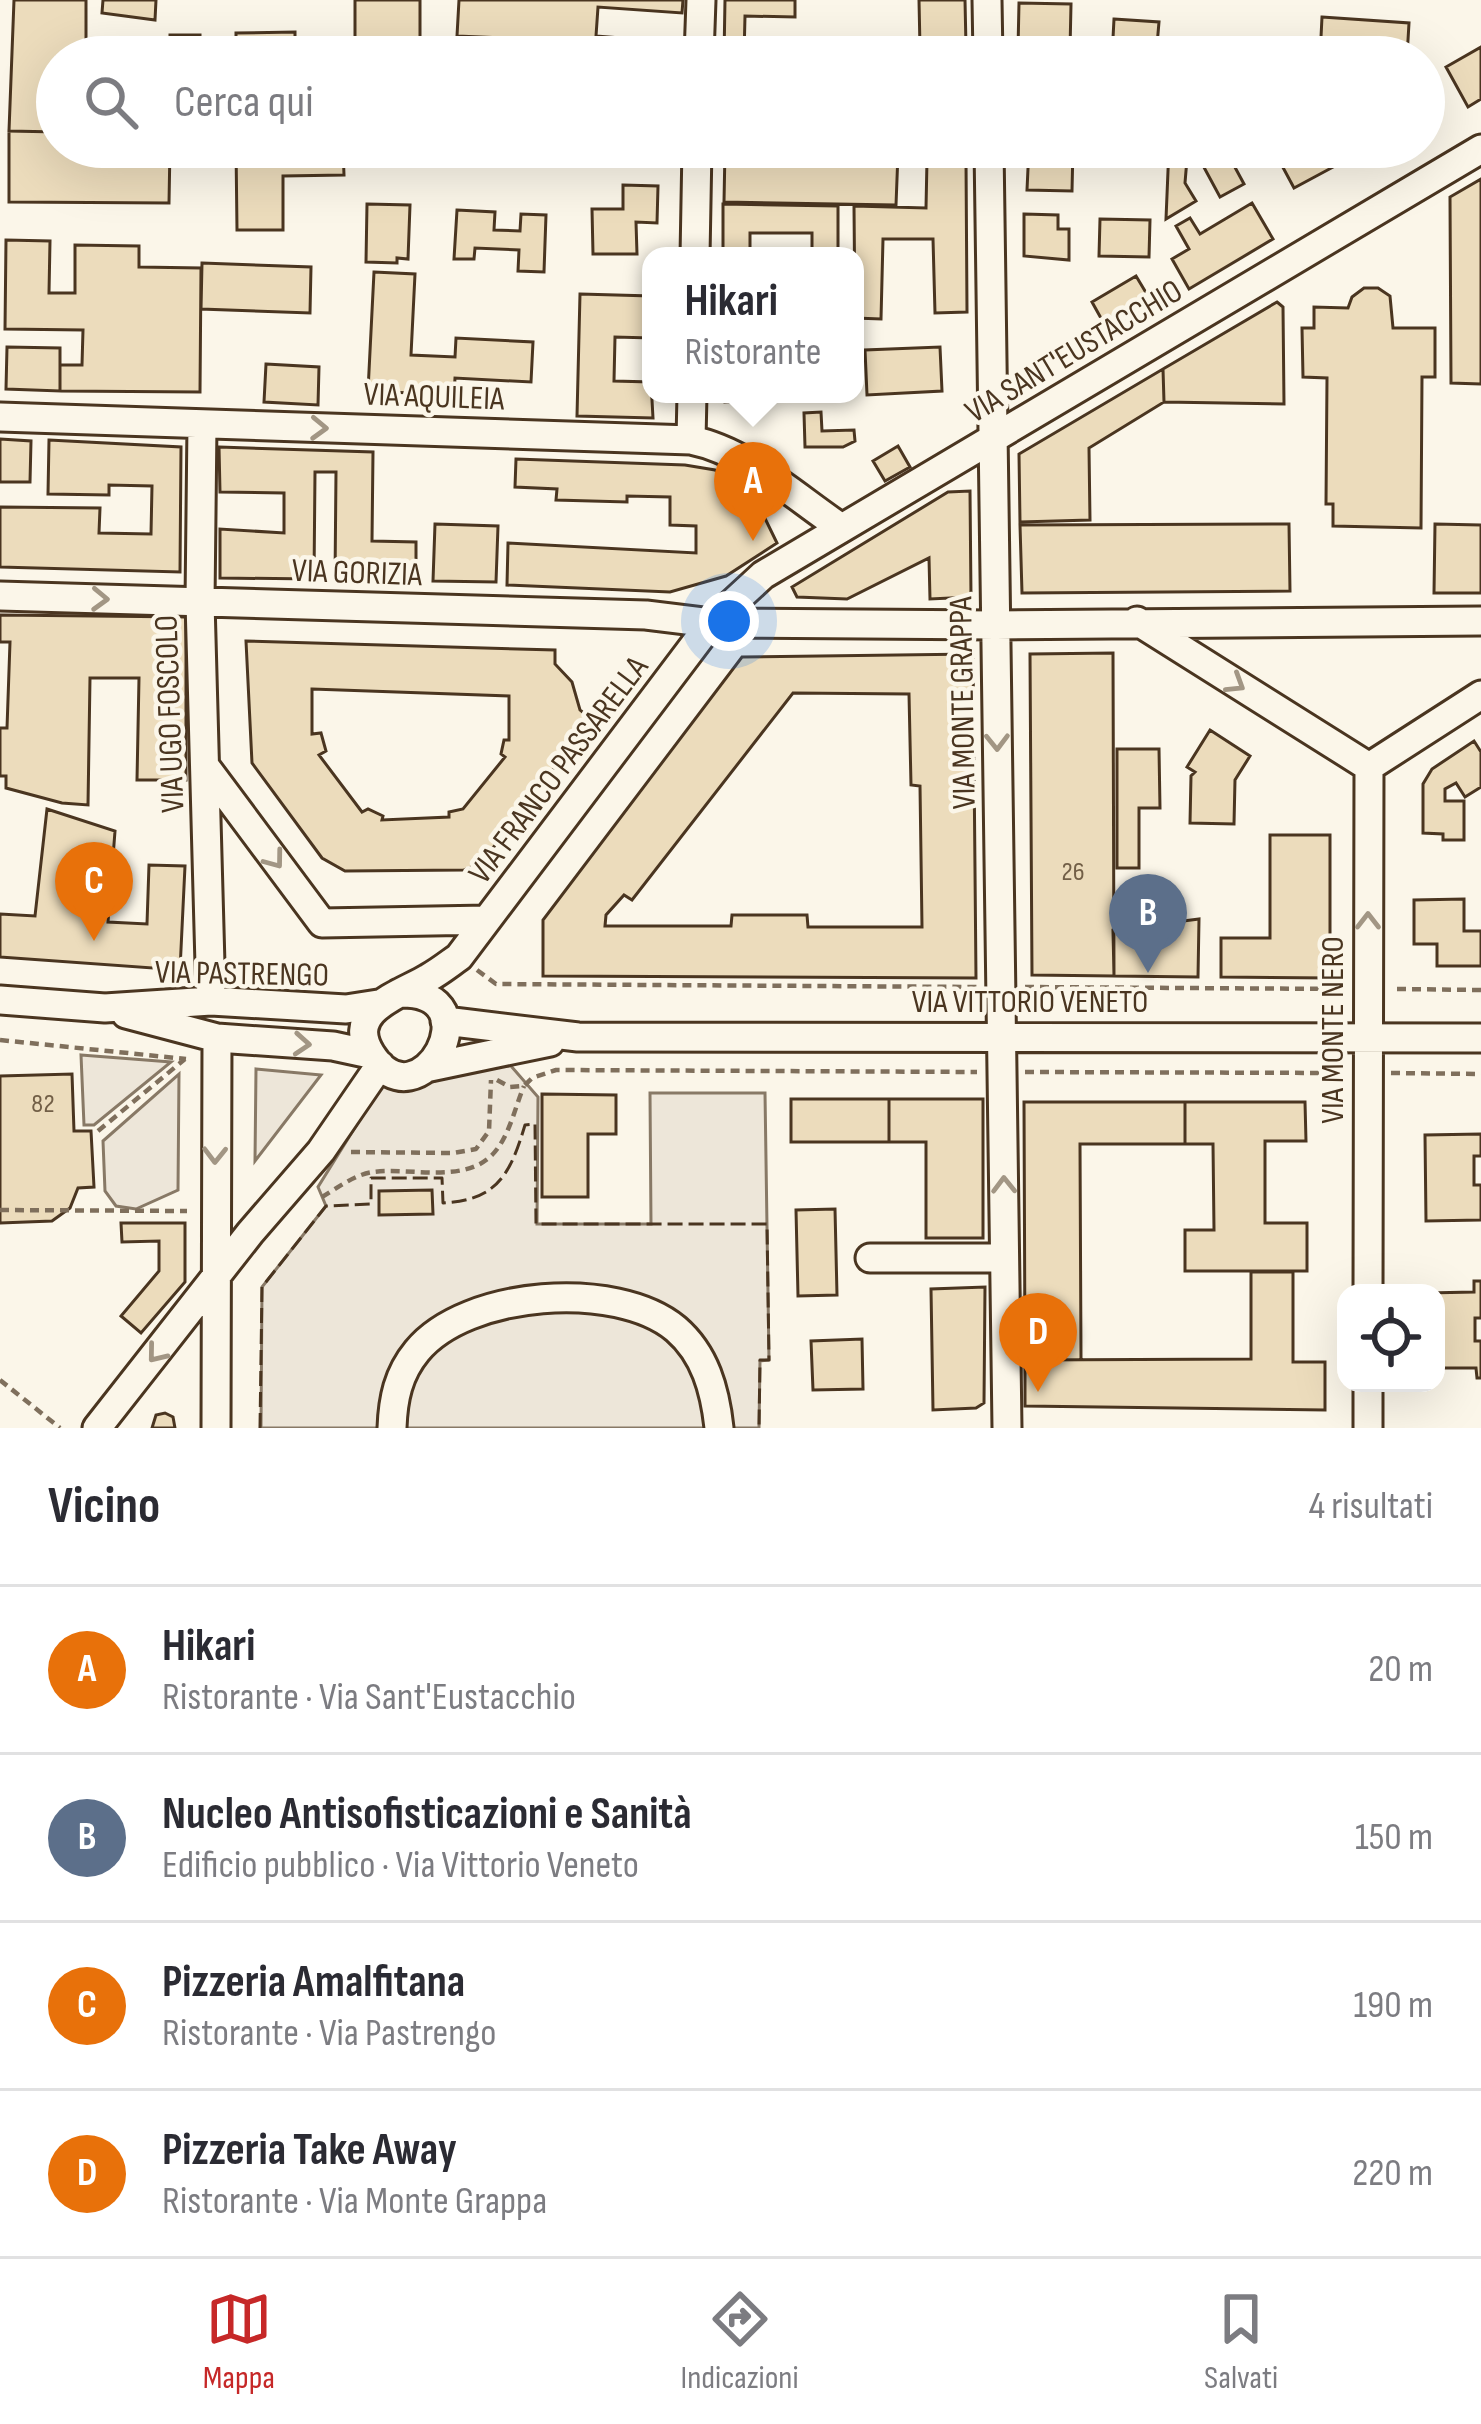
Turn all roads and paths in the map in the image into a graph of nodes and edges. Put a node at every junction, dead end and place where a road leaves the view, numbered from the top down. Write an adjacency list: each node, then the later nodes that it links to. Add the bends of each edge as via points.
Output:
1 (700, 0): 3 (street)
2 (987, 0): 4 (street)
3 (699, 36)
4 (988, 36)
5 (1481, 149): 13 (street, VIA SANT'EUSTACCHIO)
6 (697, 168): 8 (street)
7 (989, 168): 13 (street, VIA MONTE GRAPPA)
8 (695, 247)
9 (692, 403): 12 (street)
10 (0, 417): 11 (street, VIA AQUILEIA)
11 (202, 424): 12 (street, VIA AQUILEIA, one-way to 12); 16 (street, VIA UGO FOSCOLO)
12 (691, 440): 14 (street, VIA AQUILEIA, via 740,458)
13 (993, 440): 14 (street, VIA SANT'EUSTACCHIO); 20 (street, VIA MONTE GRAPPA)
14 (840, 527): 19 (street, VIA SANT'EUSTACCHIO, via 763,575)
15 (0, 596): 16 (street, VIA GORIZIA, one-way to 16)
16 (200, 602): 19 (street, VIA GORIZIA); 22 (street, VIA UGO FOSCOLO)
17 (1481, 621): 18 (street, VIA GORIZIA)
18 (1137, 622): 20 (street, VIA GORIZIA); 23 (street, one-way to 23)
19 (711, 623): 20 (street, VIA GORIZIA); 24 (street, VIA FRANCO PASSARELLA)
20 (996, 626): 26 (street, VIA MONTE GRAPPA, one-way to 26)
21 (1481, 695): 23 (street)
22 (205, 766): 24 (street, one-way to 24, via 322,923); 31 (street, VIA UGO FOSCOLO)
23 (1369, 766): 27 (street, VIA MONTE NERO, one-way to 23)
24 (487, 920): 25 (street, VIA FRANCO PASSARELLA)
25 (459, 957): 26 (path, via 496,984); 29 (street, VIA FRANCO PASSARELLA); 33 (street, VIA FRANCO PASSARELLA)
26 (1001, 987): 27 (path); 34 (street, VIA MONTE GRAPPA)
27 (1367, 989): 28 (path); 36 (street, VIA MONTE NERO)
28 (1481, 990)
29 (388, 998): 31 (street, VIA PASTRENGO, via 346,1009); 33 (street, via 423,997); 41 (street, via 365,1032)
30 (0, 1000): 32 (street, VIA PASTRENGO)
31 (211, 1001): 32 (street, VIA PASTRENGO)
32 (104, 1008): 37 (street, VIA PASTRENGO)
33 (443, 1017): 35 (street, VIA VITTORIO VENETO); 42 (street, via 445,1046)
34 (1002, 1035): 35 (street, VIA VITTORIO VENETO); 36 (street, VIA VITTORIO VENETO); 50 (street, VIA MONTE GRAPPA, one-way to 34)
35 (578, 1037): 39 (street, VIA VITTORIO VENETO)
36 (1367, 1037): 38 (street, VIA VITTORIO VENETO); 52 (street, VIA MONTE NERO)
37 (217, 1038): 41 (street, VIA PASTRENGO, one-way to 41, via 333,1046); 51 (street, one-way to 51)
38 (1481, 1038)
39 (492, 1053): 42 (street, VIA VITTORIO VENETO); 45 (path, via 489,1131 476,1149)
40 (185, 1059): 44 (path)
41 (375, 1060): 42 (street, via 401,1074); 45 (street)
42 (430, 1066)
43 (524, 1086): 46 (path, via 504,1137 479,1164 368,1172)
44 (98, 1131)
45 (321, 1151): 51 (street)
46 (322, 1197)
47 (0, 1210): 48 (path)
48 (187, 1211)
49 (870, 1258): 50 (street)
50 (1004, 1258): 60 (street, VIA MONTE GRAPPA)
51 (213, 1280): 56 (street, one-way to 56); 57 (street)
52 (1368, 1284)
53 (0, 1381): 55 (path)
54 (1368, 1392): 61 (street)
55 (60, 1428)
56 (97, 1428)
57 (216, 1428)
58 (392, 1428): 59 (street, via 402,1370 443,1328 499,1305 566,1298 624,1305 672,1326 706,1368)
59 (719, 1428)
60 (1007, 1428)
61 (1368, 1428)

